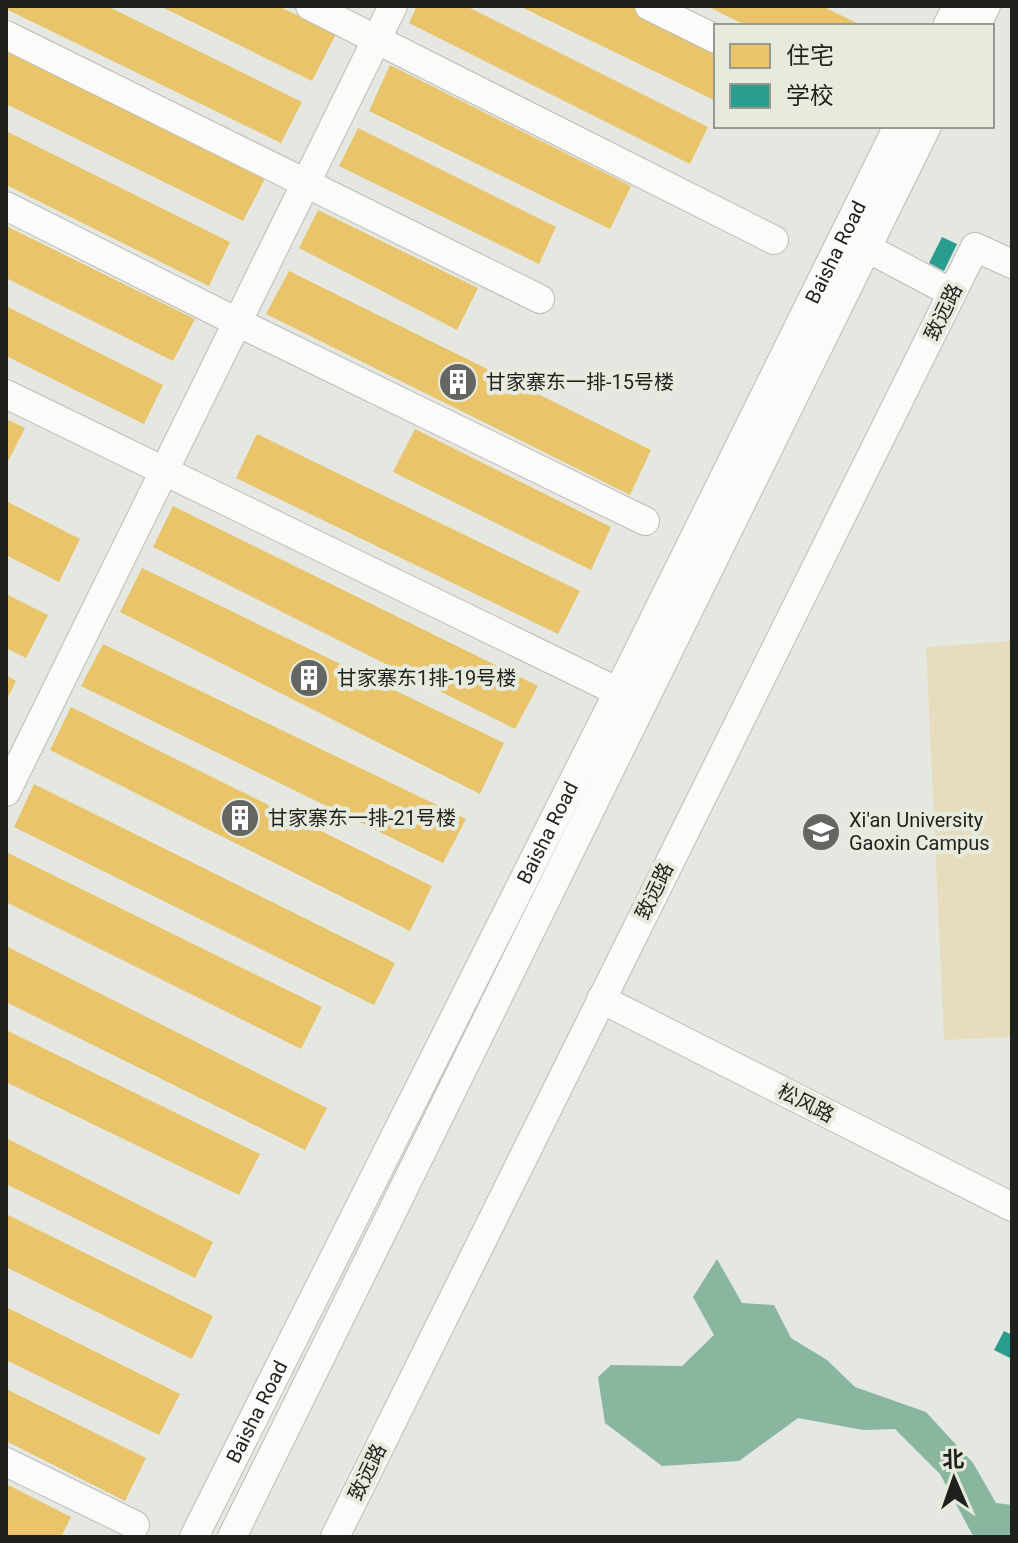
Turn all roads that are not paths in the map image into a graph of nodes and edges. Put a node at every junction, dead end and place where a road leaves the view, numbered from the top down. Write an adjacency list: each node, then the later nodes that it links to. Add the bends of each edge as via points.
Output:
1 (310, 6): 10 (street)
2 (393, 6): 10 (street)
3 (649, 6): 9 (street)
4 (957, 6): 6 (street)
5 (986, 6): 7 (street)
6 (948, 24)
7 (977, 24)
8 (6, 35): 13 (street)
9 (714, 38)
10 (377, 39): 13 (street); 15 (street)
11 (897, 128): 24 (street, Baisha Road)
12 (926, 128): 16 (street, Baisha Road)
13 (306, 182): 19 (street); 20 (street)
14 (6, 206): 20 (street)
15 (774, 240)
16 (867, 248): 18 (street); 24 (street, Baisha Road)
17 (1012, 264): 18 (street, 致远路, via 975,247)
18 (952, 293): 26 (street, 致远路)
19 (540, 299)
20 (237, 322): 22 (street); 23 (street)
21 (6, 394): 22 (street)
22 (163, 471): 24 (street); 25 (street)
23 (645, 521)
24 (630, 698): 30 (street, Baisha Road); 31 (street, Baisha Road)
25 (6, 792)
26 (601, 999): 27 (street, 松风路); 32 (street, 致远路)
27 (1012, 1207)
28 (6, 1462): 29 (street)
29 (135, 1525)
30 (194, 1537)
31 (232, 1537)
32 (335, 1537)

